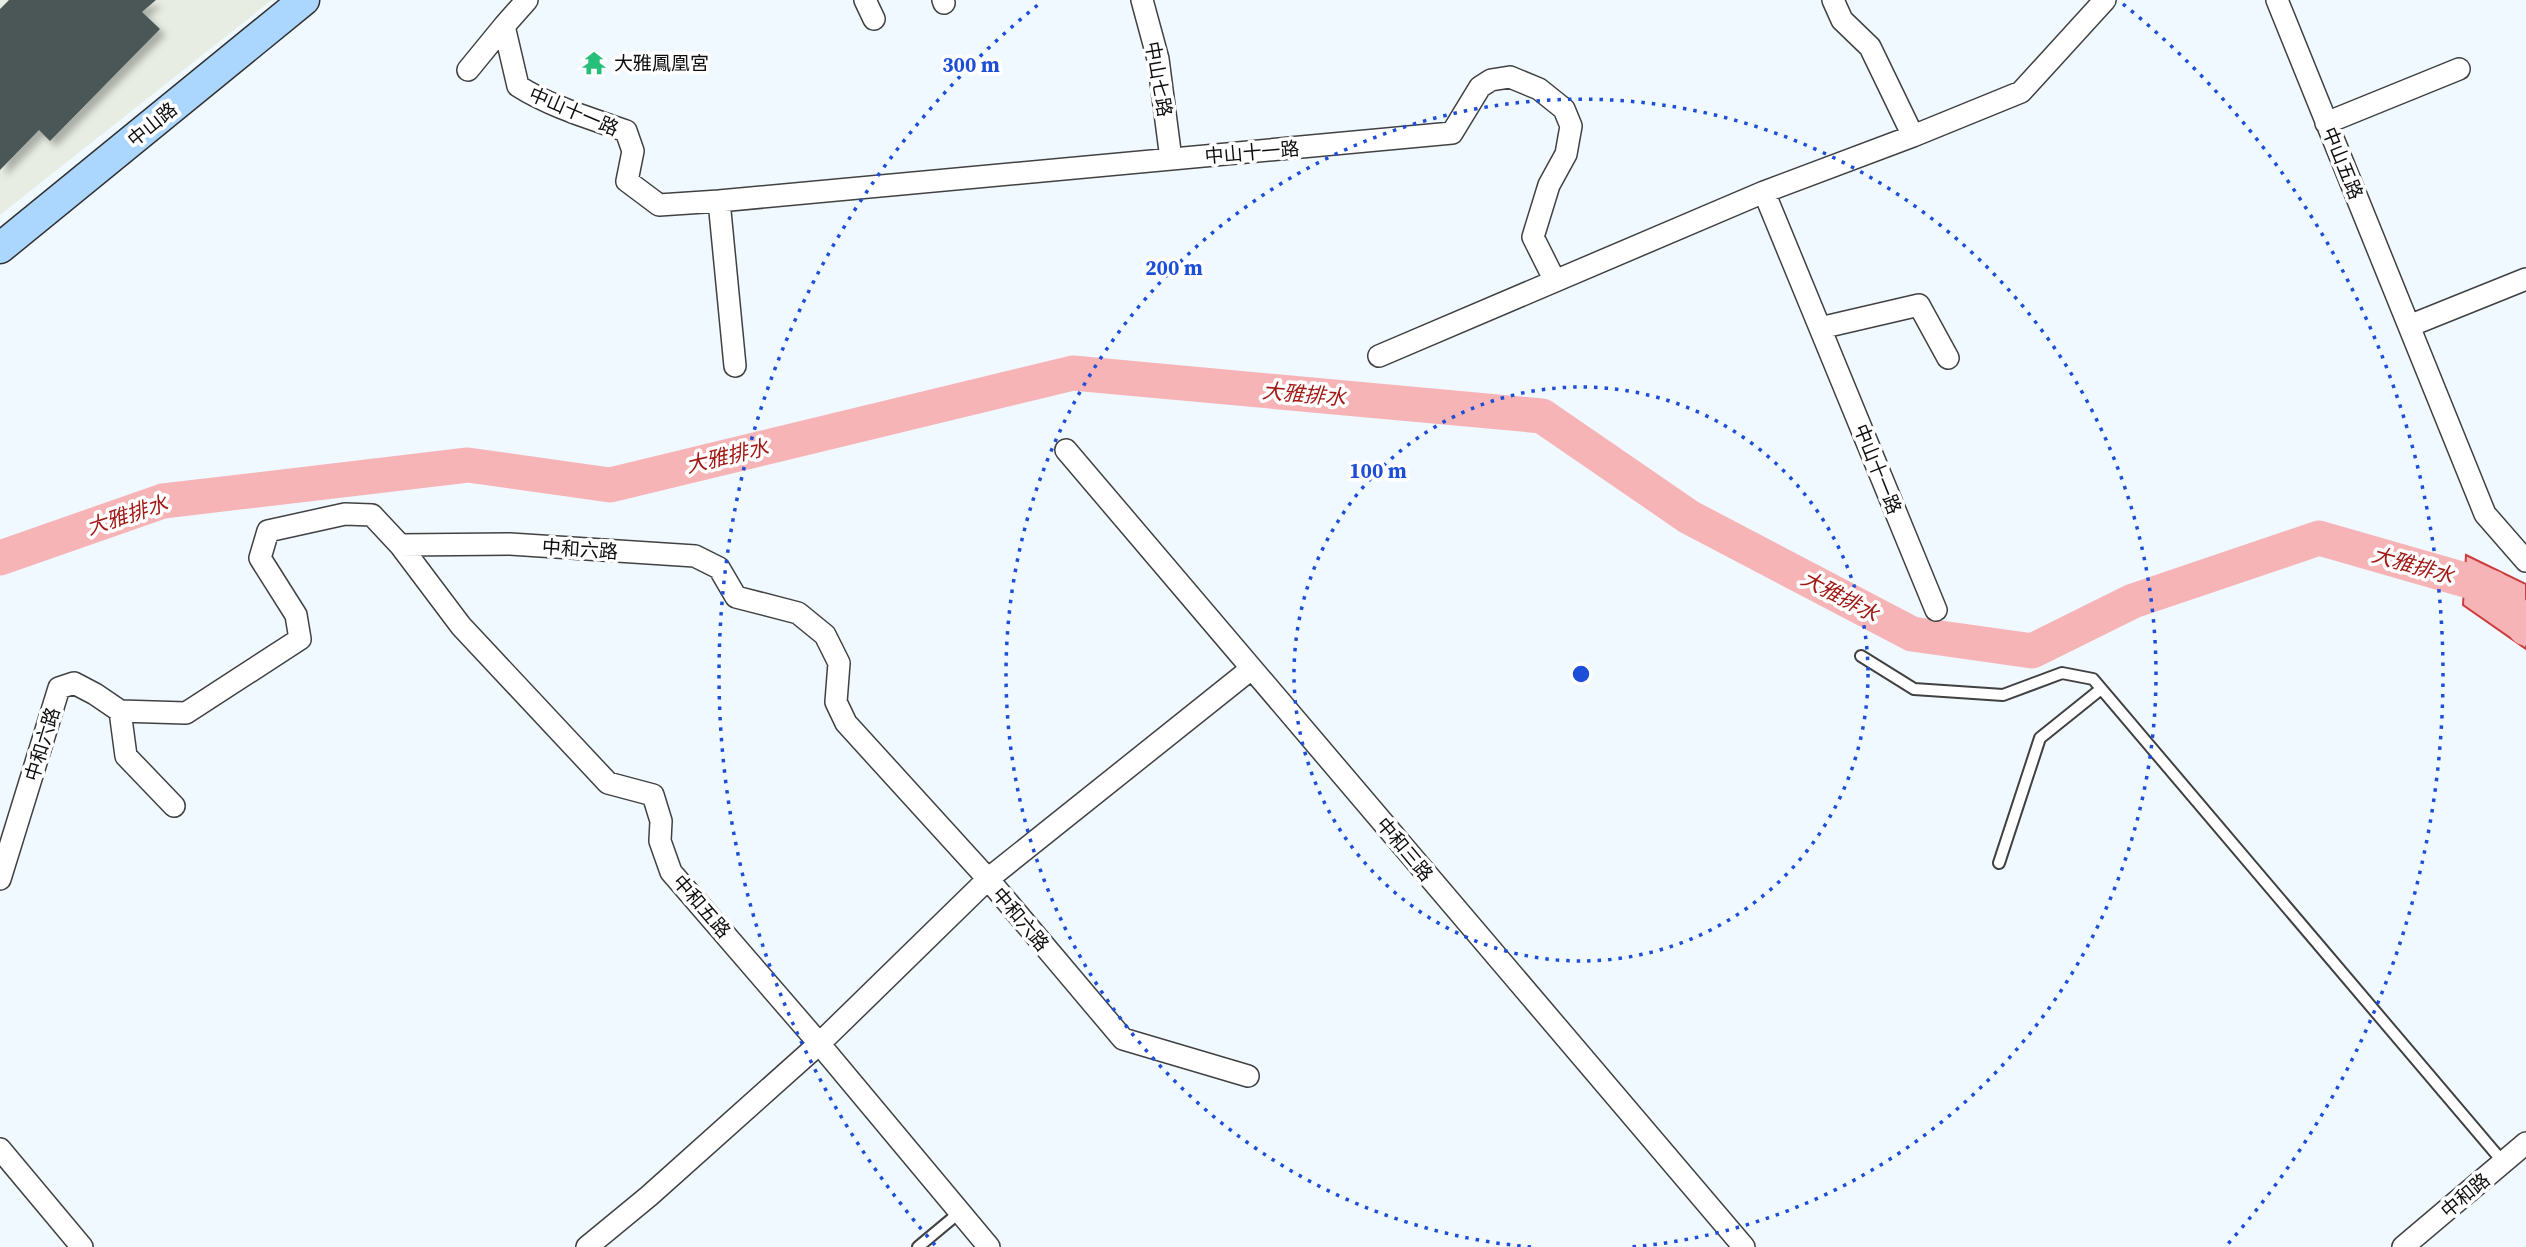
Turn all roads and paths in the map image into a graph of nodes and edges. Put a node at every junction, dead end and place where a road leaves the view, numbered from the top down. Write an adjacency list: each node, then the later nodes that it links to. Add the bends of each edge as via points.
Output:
1 (304, 0): 15 (main road, 中山路)
2 (527, 0): 7 (street)
3 (1142, 0): 12 (street, 中山七路, via 1158,59)
4 (1833, 0): 11 (street, via 1842,20 1870,47)
5 (2105, 0): 11 (street, via 2021,92)
6 (2277, 0): 10 (street, 中山五路)
7 (504, 26): 9 (street); 14 (street, 中山十一路, via 518,86 561,108 626,131 633,150 627,180 659,205)
8 (2459, 69): 10 (street)
9 (468, 70)
10 (2326, 123): 18 (street, 中山五路)
11 (1913, 136): 13 (street)
12 (1171, 159): 14 (street, 中山十一路); 17 (street, 中山十一路, via 1452,133 1480,87 1510,77 1539,89 1563,109 1571,126 1566,155 1549,185 1533,237)
13 (1764, 192): 17 (street); 19 (street, 中山十一路)
14 (719, 201): 22 (street)
15 (0, 248)
16 (2526, 279): 18 (street)
17 (1555, 281): 20 (street)
18 (2409, 326): 25 (street, 中山五路, via 2485,514)
19 (1820, 328): 21 (street, via 1919,305); 26 (street, 中山十一路)
20 (1379, 356)
21 (1948, 359)
22 (735, 366)
23 (1066, 450): 28 (street, 中和三路)
24 (400, 545): 30 (street, via 372,515 345,514 268,531 260,558 296,615 300,639 186,713); 34 (street, 中和六路, via 510,544 695,556 719,568 736,597 799,613 825,635 839,663 836,702 846,723); 35 (street, 中和五路, via 461,625 608,783 653,795 661,821 660,841 671,872)
25 (2526, 561)
26 (1936, 610)
27 (1861, 656): 29 (lane, via 1914,689 2003,695 2062,673 2092,679)
28 (1251, 669): 34 (street); 45 (street, 中和三路)
29 (2101, 689): 32 (lane, via 2040,738); 39 (lane)
30 (120, 712): 31 (street, via 126,756); 33 (street, 中和六路, via 74,683 59,688)
31 (174, 806)
32 (1999, 863)
33 (0, 879)
34 (988, 879): 35 (street); 36 (street, 中和六路, via 1123,1040)
35 (818, 1043): 40 (street, 中和五路); 42 (street)
36 (1248, 1076)
37 (2526, 1143): 39 (street, 中和路)
38 (0, 1149): 41 (street)
39 (2503, 1162): 46 (street, 中和路)
40 (960, 1212): 43 (lane); 44 (street, 中和五路)
41 (82, 1247)
42 (587, 1247)
43 (918, 1247)
44 (989, 1247)
45 (1744, 1247)
46 (2403, 1247)

